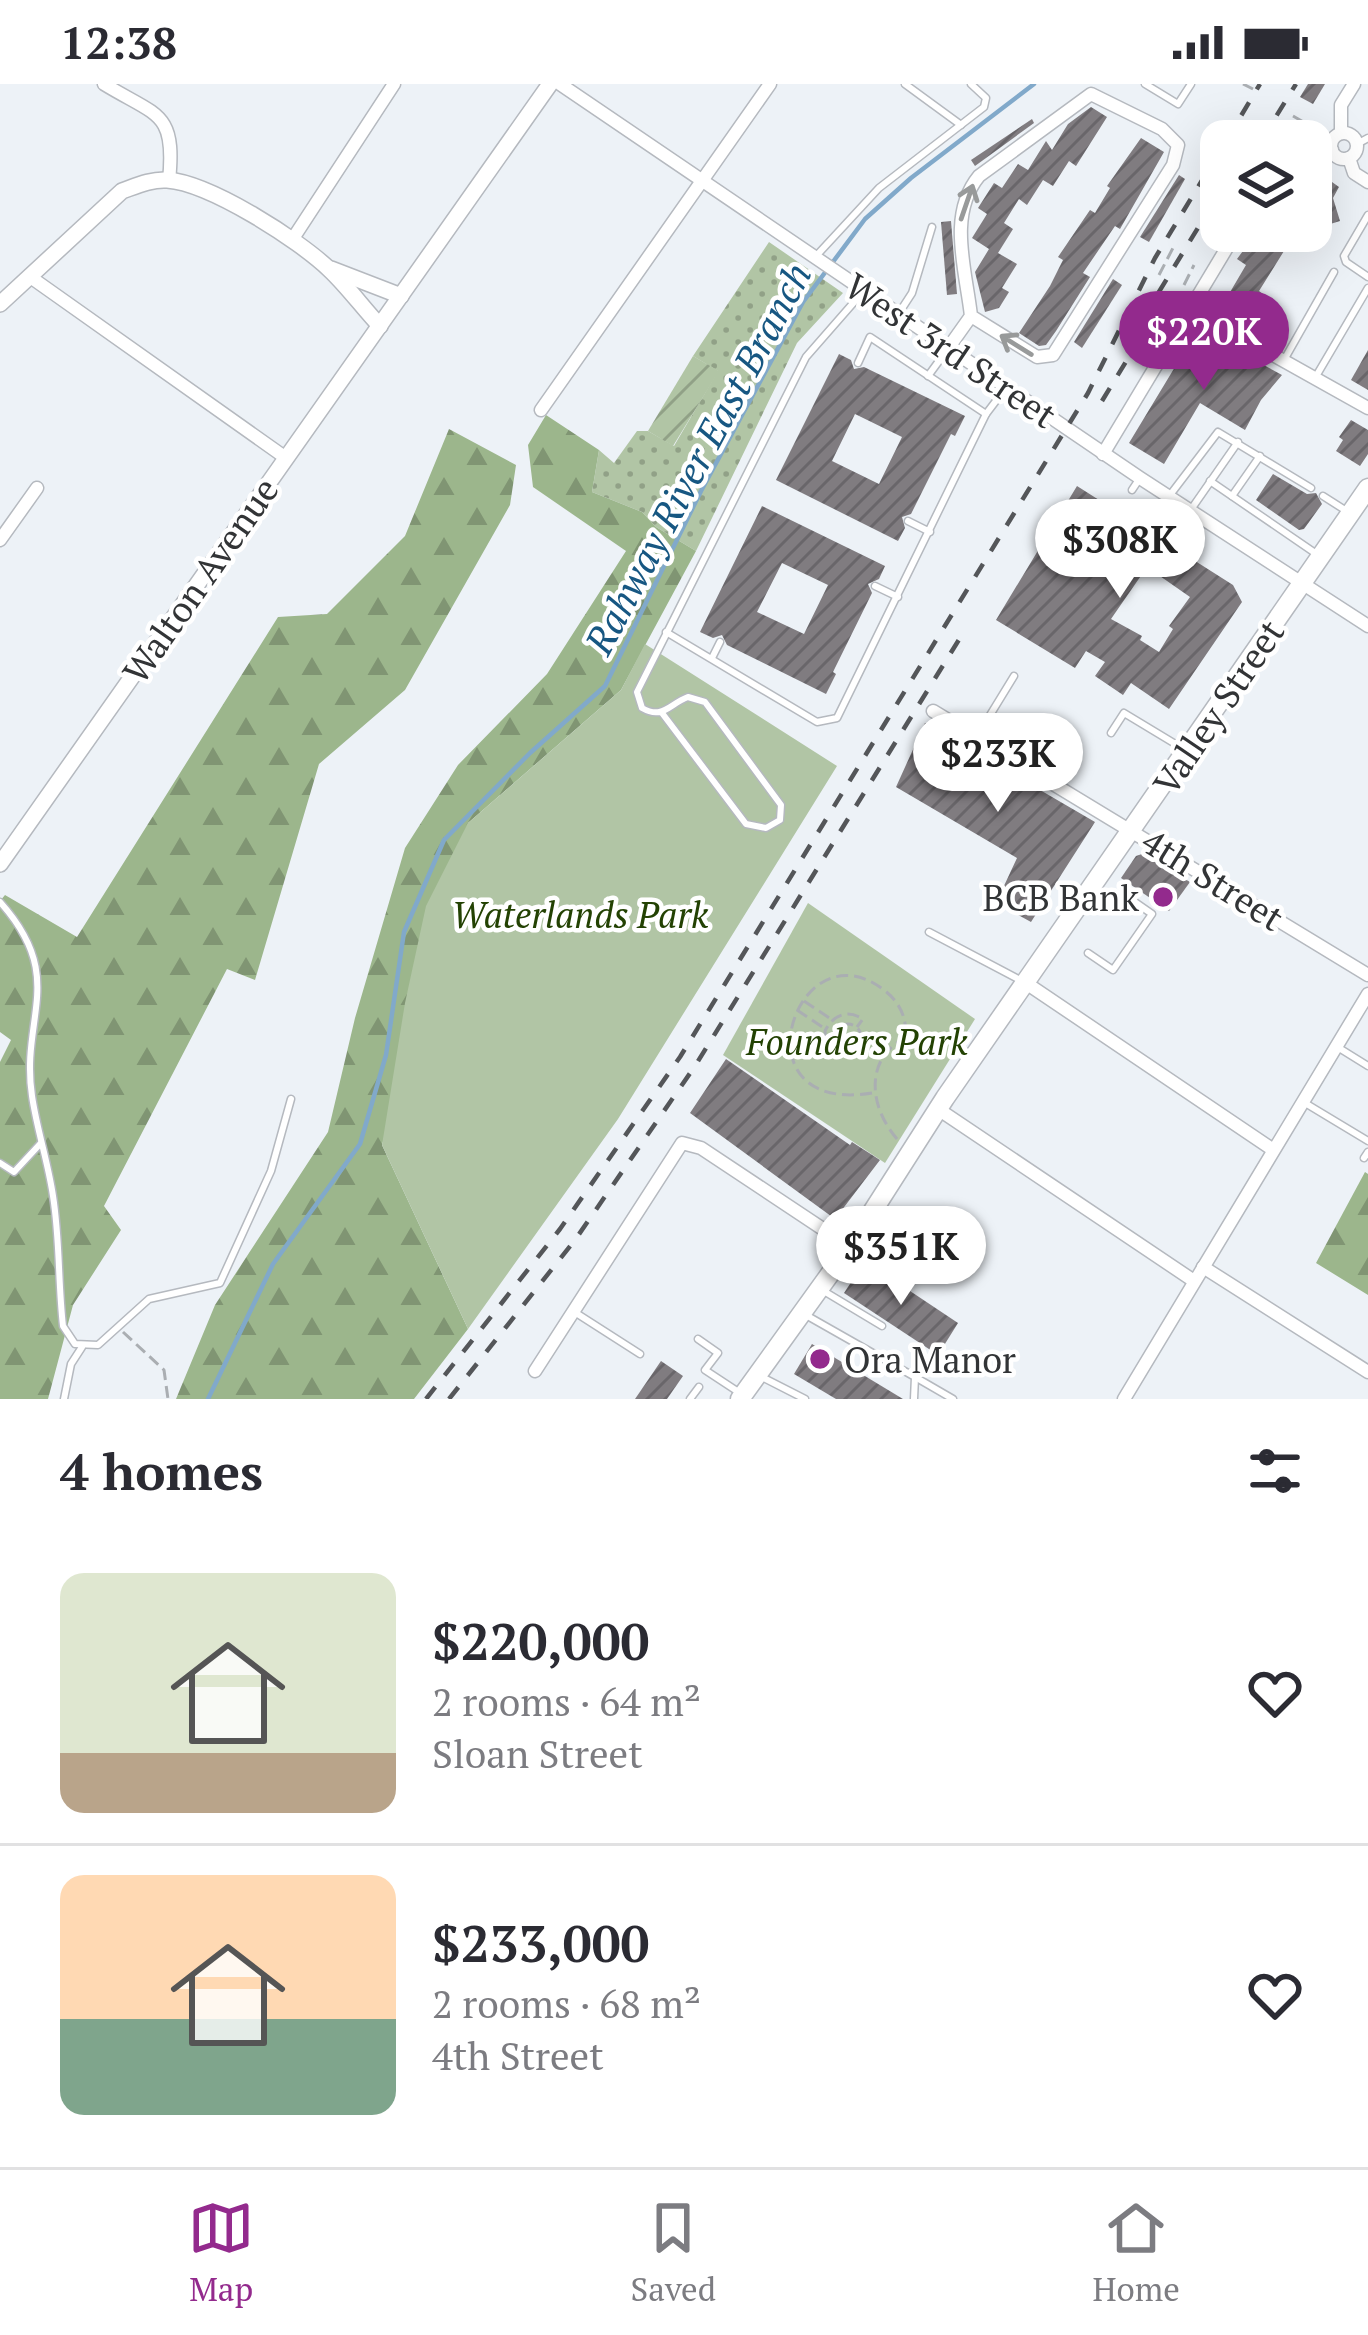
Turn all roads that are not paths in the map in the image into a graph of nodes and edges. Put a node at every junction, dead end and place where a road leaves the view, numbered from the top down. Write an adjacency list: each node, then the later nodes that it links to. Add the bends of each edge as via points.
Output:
1 (104, 84): 16 (street, via 164,120 172,137)
2 (394, 84): 21 (street)
3 (550, 84): 30 (street, Walton Avenue)
4 (560, 84): 17 (street, West 3rd Street)
5 (770, 84): 17 (street)
6 (904, 84): 11 (lane)
7 (971, 84): 11 (lane, via 986,103)
8 (1145, 84): 9 (lane, via 1178,104)
9 (1190, 84)
10 (1354, 84): 12 (street, via 1341,105)
11 (961, 124): 23 (lane, via 879,188)
12 (1336, 141): 13 (street); 14 (street); 15 (street, via 1338,157)
13 (1363, 141): 15 (street)
14 (1332, 144)
15 (1349, 158): 18 (street)
16 (169, 181): 21 (street, via 251,213); 26 (street, via 122,191)
17 (703, 181): 23 (street, West 3rd Street); 43 (street)
18 (1368, 182)
19 (1368, 215): 27 (lane, via 1344,256)
20 (932, 227): 33 (lane)
21 (292, 240): 24 (street)
22 (1225, 252): 32 (street)
23 (816, 258): 29 (street, West 3rd Street)
24 (330, 269): 30 (street); 35 (street)
25 (1334, 272): 37 (lane)
26 (29, 276): 31 (street); 48 (street)
27 (1368, 277)
28 (1368, 288): 40 (lane)
29 (864, 290): 33 (street, West 3rd Street); 66 (lane, via 806,357)
30 (401, 296): 35 (street, Walton Avenue)
31 (0, 304)
32 (1192, 309): 37 (street); 46 (street)
33 (898, 313): 36 (street, West 3rd Street)
34 (971, 316): 34 (street, one-way to 34, via 960,212 979,176 1091,94 1178,145 1053,355 1037,358); 36 (street)
35 (380, 326): 48 (street, Walton Avenue)
36 (949, 346): 39 (lane); 41 (street, West 3rd Street)
37 (1284, 360): 40 (street)
38 (857, 363): 39 (lane, via 870,337)
39 (928, 376): 44 (lane)
40 (1315, 378): 42 (street)
41 (1006, 387): 44 (lane); 46 (street, West 3rd Street)
42 (1368, 408)
43 (542, 410)
44 (986, 414): 59 (lane)
45 (1238, 442): 47 (lane); 49 (lane); 55 (lane, via 1213,435)
46 (1103, 454): 55 (street, West 3rd Street, via 1136,484)
47 (1260, 456): 51 (lane); 53 (lane)
48 (286, 458): 76 (street, Walton Avenue)
49 (1210, 482): 53 (lane); 56 (lane)
50 (37, 488): 60 (street)
51 (1311, 488)
52 (1368, 488): 57 (main road, Valley Street)
53 (1232, 496): 61 (lane)
54 (1323, 496): 57 (lane)
55 (1168, 497): 56 (street, West 3rd Street)
56 (1190, 511): 62 (street, West 3rd Street)
57 (1350, 514): 61 (main road, Valley Street)
58 (908, 521): 59 (lane)
59 (930, 532): 64 (lane)
60 (0, 540)
61 (1321, 557): 62 (main road, Valley Street)
62 (1302, 583): 65 (street, West 3rd Street); 74 (main road, Valley Street)
63 (875, 586): 64 (lane)
64 (898, 598): 68 (lane, via 837,718 817,722)
65 (1368, 626)
66 (665, 632): 68 (lane); 71 (lane, via 637,692 642,709)
67 (720, 642): 68 (lane)
68 (712, 658)
69 (1014, 676): 73 (lane)
70 (933, 711): 73 (street, 4th Street)
71 (662, 713): 71 (lane, via 682,699 705,702 781,806 780,820 766,828 746,824)
72 (1112, 734): 74 (lane, via 1124,713)
73 (976, 738): 75 (street, 4th Street)
74 (1188, 751): 75 (main road, Valley Street)
75 (1134, 830): 81 (street, 4th Street); 82 (main road, Valley Street)
76 (2, 856)
77 (1129, 898): 80 (lane, via 1151,914 1113,970)
78 (0, 902): 90 (lane, via 38,968 31,1093)
79 (929, 932): 82 (lane)
80 (1088, 953)
81 (1368, 975)
82 (1025, 983): 88 (main road, Valley Street); 91 (street)
83 (1368, 994): 84 (street)
84 (1336, 1046): 85 (lane); 87 (street)
85 (1368, 1066)
86 (292, 1099): 101 (lane, via 272,1171 220,1283 148,1299 98,1345)
87 (1302, 1101): 89 (lane); 91 (street)
88 (938, 1109): 93 (main road, Valley Street); 95 (street)
89 (1368, 1141)
90 (42, 1142): 92 (lane, via 14,1172); 101 (lane, via 63,1326)
91 (1273, 1149): 94 (street)
92 (0, 1163)
93 (850, 1246): 96 (main road, Valley Street); 97 (street, via 682,1143)
94 (1203, 1267): 95 (street); 104 (street)
95 (1194, 1281): 114 (street)
96 (819, 1288): 98 (main road, Valley Street); 99 (lane)
97 (573, 1312): 102 (lane); 103 (street)
98 (800, 1312): 105 (main road, Valley Street); 106 (lane)
99 (882, 1326)
100 (698, 1339): 108 (lane, via 718,1353 705,1370)
101 (82, 1347): 109 (lane)
102 (640, 1354)
103 (536, 1371)
104 (1368, 1372)
105 (757, 1374): 108 (main road, Valley Street); 111 (lane)
106 (915, 1377): 112 (lane); 113 (lane)
107 (699, 1387): 110 (lane)
108 (741, 1397)
109 (64, 1399)
110 (690, 1399)
111 (805, 1399)
112 (914, 1399)
113 (953, 1399)
114 (1124, 1399)

